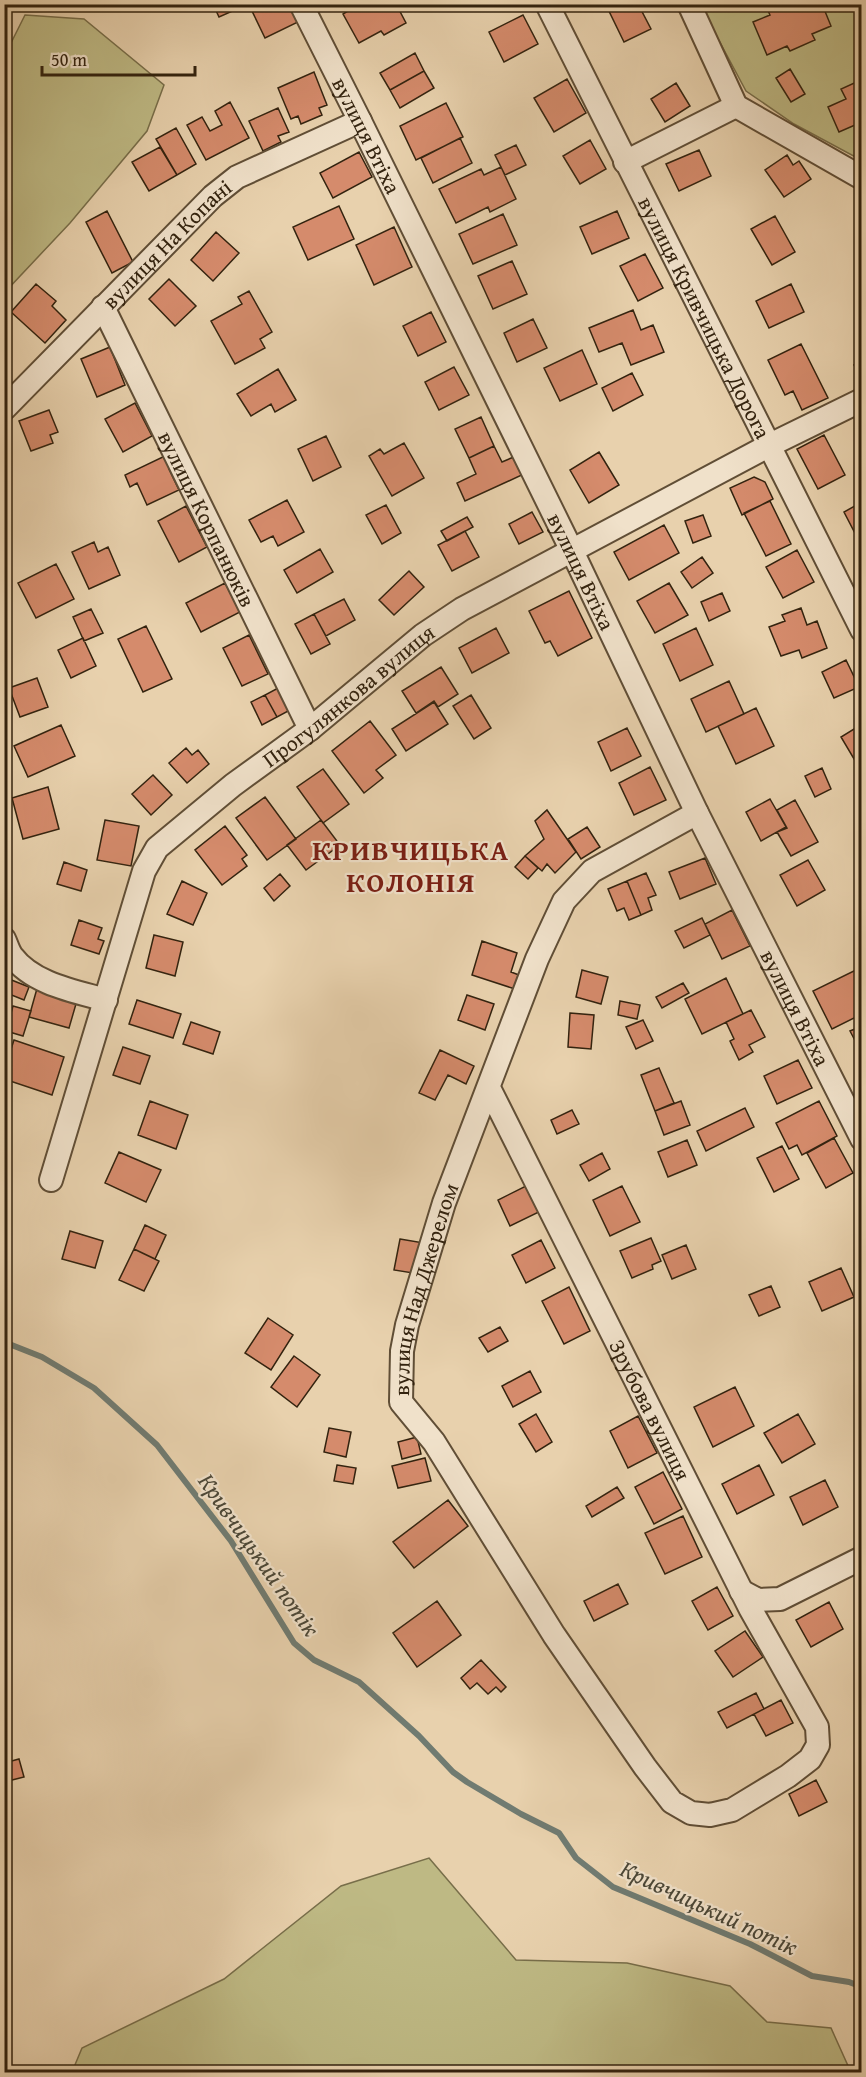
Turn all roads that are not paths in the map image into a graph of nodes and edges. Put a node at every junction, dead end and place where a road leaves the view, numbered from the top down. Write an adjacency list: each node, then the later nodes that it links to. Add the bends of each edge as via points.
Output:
1 (301, 4): 5 (street, вулиця Втіха)
2 (547, 4): 6 (street, вулиця Кривчицька Дорога)
3 (689, 4): 4 (street)
4 (736, 105): 6 (street); 7 (street)
5 (360, 121): 8 (street, вулиця На Копані, via 237,177 213,196); 12 (street, вулиця Втіха)
6 (625, 162): 11 (street, вулиця Кривчицька Дорога)
7 (861, 178)
8 (103, 307): 10 (street, вулиця На Копані); 14 (street, вулиця Корпанюків)
9 (861, 400): 11 (street, Прогулянкова вулиця)
10 (4, 409)
11 (770, 445): 12 (street, Прогулянкова вулиця); 13 (street, вулиця Кривчицька Дорога)
12 (572, 551): 14 (street, Прогулянкова вулиця, via 462,609 423,635); 15 (street, вулиця Втіха)
13 (861, 630)
14 (310, 729): 17 (street, Прогулянкова вулиця, via 233,785 157,848 144,871)
15 (697, 813): 18 (street, вулиця Над Джерелом, via 592,870 564,901 537,960); 19 (street, вулиця Втіха)
16 (4, 939): 17 (street, via 10,954 22,967 41,979)
17 (106, 1000): 20 (street, Прогулянкова вулиця)
18 (489, 1088): 22 (street, Зрубова вулиця); 23 (street, вулиця Над Джерелом, via 444,1203 407,1325 400,1402 434,1442 554,1635 672,1802 691,1813 710,1815 732,1810 810,1759 818,1745)
19 (861, 1139)
20 (51, 1180)
21 (861, 1558): 22 (street, via 780,1599 758,1600)
22 (741, 1591): 23 (street, Зрубова вулиця)
23 (817, 1727)

